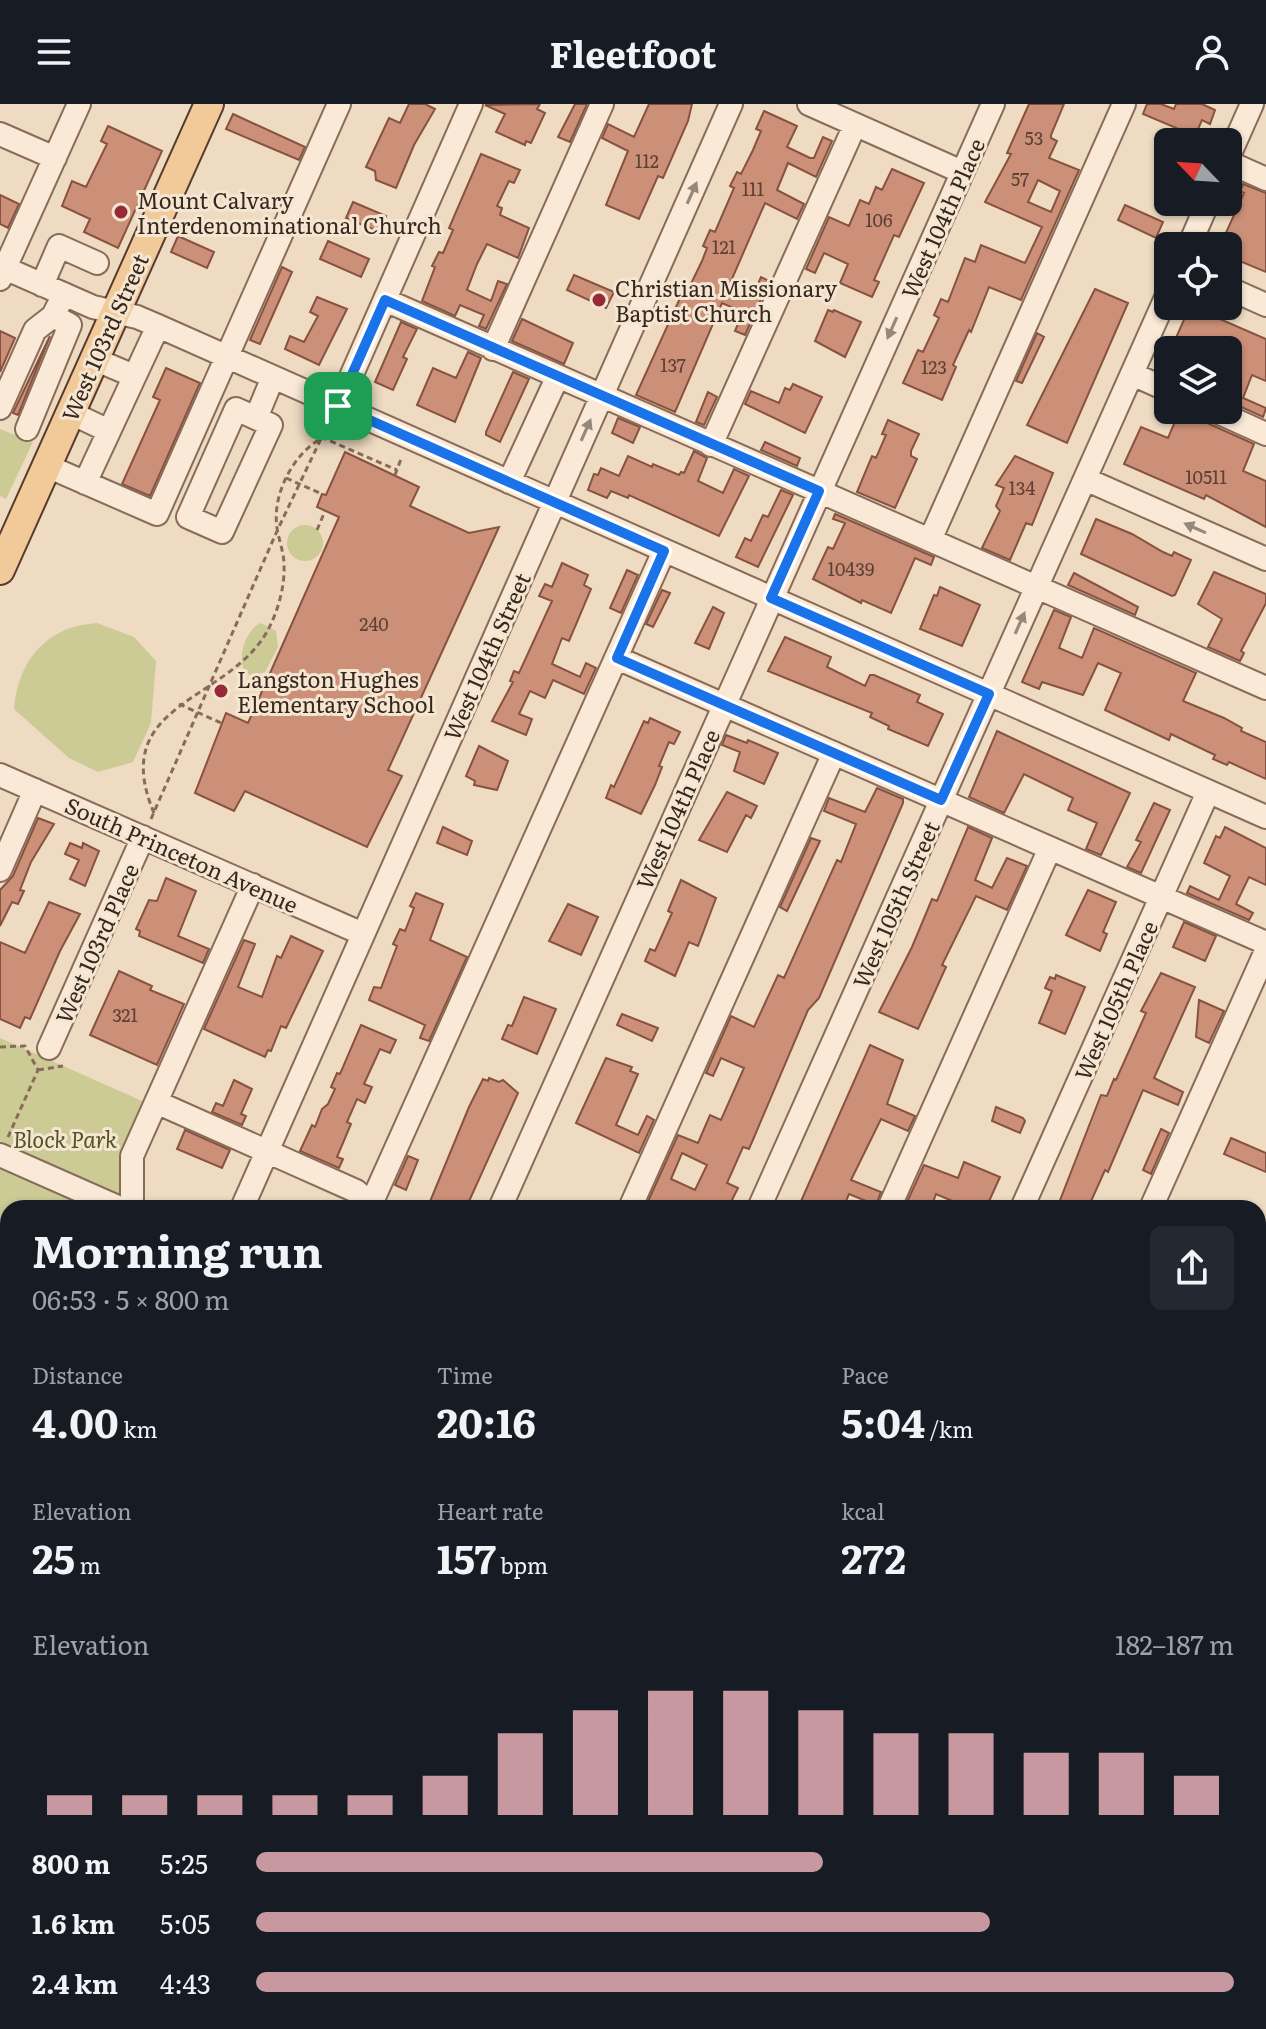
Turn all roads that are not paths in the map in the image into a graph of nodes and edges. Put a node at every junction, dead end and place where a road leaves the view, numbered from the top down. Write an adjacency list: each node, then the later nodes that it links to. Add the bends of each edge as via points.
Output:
1 (79, 104): 14 (street)
2 (208, 104): 27 (main road, West 103rd Street)
3 (339, 104): 32 (street)
4 (471, 104): 25 (street)
5 (602, 104): 31 (street)
6 (731, 104): 39 (street, West 104th Street, one-way to 6)
7 (809, 104): 11 (street)
8 (993, 104): 16 (street, West 104th Place)
9 (1124, 104): 57 (street)
10 (1252, 104): 12 (street)
11 (855, 125): 16 (street); 49 (street)
12 (1242, 128)
13 (0, 134): 14 (street)
14 (55, 158): 21 (street)
15 (1242, 167): 17 (street)
16 (962, 172): 54 (street, West 104th Place, one-way to 54)
17 (1266, 179)
18 (35, 235): 19 (street)
19 (59, 246): 20 (street); 22 (street)
20 (97, 263)
21 (2, 272): 22 (street)
22 (42, 285): 23 (street)
23 (64, 294): 27 (street); 28 (street)
24 (1242, 294): 26 (street)
25 (385, 300): 31 (street); 43 (street)
26 (1266, 305)
27 (115, 313): 30 (street); 33 (main road, West 103rd Street)
28 (53, 316): 40 (street, via 35,330); 46 (street, via 70,325)
29 (1156, 320): 34 (street, West 105th Street)
30 (158, 326): 32 (street); 35 (street)
31 (493, 349): 37 (street)
32 (227, 357): 36 (street); 53 (street, via 157,514)
33 (94, 359): 35 (street); 41 (main road, West 103rd Street)
34 (1132, 374): 38 (street); 51 (street, West 105th Street)
35 (134, 376): 47 (street)
36 (273, 377): 43 (street); 44 (street)
37 (557, 378): 39 (street); 52 (street)
38 (1154, 384)
39 (600, 397): 49 (street); 55 (street, West 104th Street, one-way to 39)
40 (0, 408)
41 (71, 413): 47 (street); 50 (main road, West 103rd Street)
42 (0, 415): 46 (street)
43 (333, 415): 52 (street)
44 (256, 418): 44 (street, via 236,409 188,517 222,532 271,425)
45 (1242, 423): 48 (street)
46 (27, 429): 50 (street)
47 (109, 431): 53 (street)
48 (1266, 434)
49 (711, 445): 54 (street)
50 (52, 455): 53 (street); 56 (main road, West 103rd Street)
51 (1085, 479): 59 (street, one-way to 51); 61 (street, West 105th Street)
52 (509, 482): 55 (street)
53 (85, 483)
54 (819, 491): 57 (street); 62 (street, West 104th Place)
55 (554, 501): 58 (street); 78 (street, West 104th Street)
56 (9, 525): 60 (main road, West 103rd Street)
57 (930, 540): 61 (street)
58 (664, 551): 62 (street); 63 (street)
59 (1266, 559)
60 (0, 570)
61 (1037, 586): 64 (street); 65 (street, West 105th Street, one-way to 61)
62 (771, 598): 65 (street); 66 (street, West 104th Place)
63 (617, 658): 66 (street); 89 (street)
64 (1266, 688)
65 (989, 694): 70 (street); 71 (street, West 105th Street)
66 (723, 705): 67 (street); 90 (street, West 104th Place)
67 (834, 753): 71 (street); 91 (street)
68 (0, 775): 69 (street, South Princeton Avenue)
69 (35, 790): 73 (street, South Princeton Avenue); 75 (street)
70 (1208, 792): 72 (street); 77 (street, West 105th Place)
71 (941, 800): 74 (street); 92 (street, West 105th Street)
72 (1266, 817)
73 (147, 828): 76 (street, South Princeton Avenue); 81 (street, West 103rd Place)
74 (1050, 848): 77 (street); 93 (street)
75 (0, 870)
76 (253, 885): 78 (street, South Princeton Avenue); 82 (street)
77 (1161, 897): 79 (street); 94 (street, West 105th Place)
78 (363, 934): 83 (street, West 104th Street)
79 (1266, 943)
80 (1266, 951): 95 (street)
81 (49, 1048)
82 (156, 1102): 83 (street); 86 (street, via 132,1156)
83 (267, 1151): 87 (street, West 104th Street); 88 (street)
84 (0, 1155): 85 (street)
85 (102, 1200)
86 (132, 1200)
87 (246, 1200)
88 (366, 1200)
89 (376, 1200)
90 (504, 1200)
91 (634, 1200)
92 (763, 1200)
93 (893, 1200)
94 (1026, 1200)
95 (1155, 1200)

